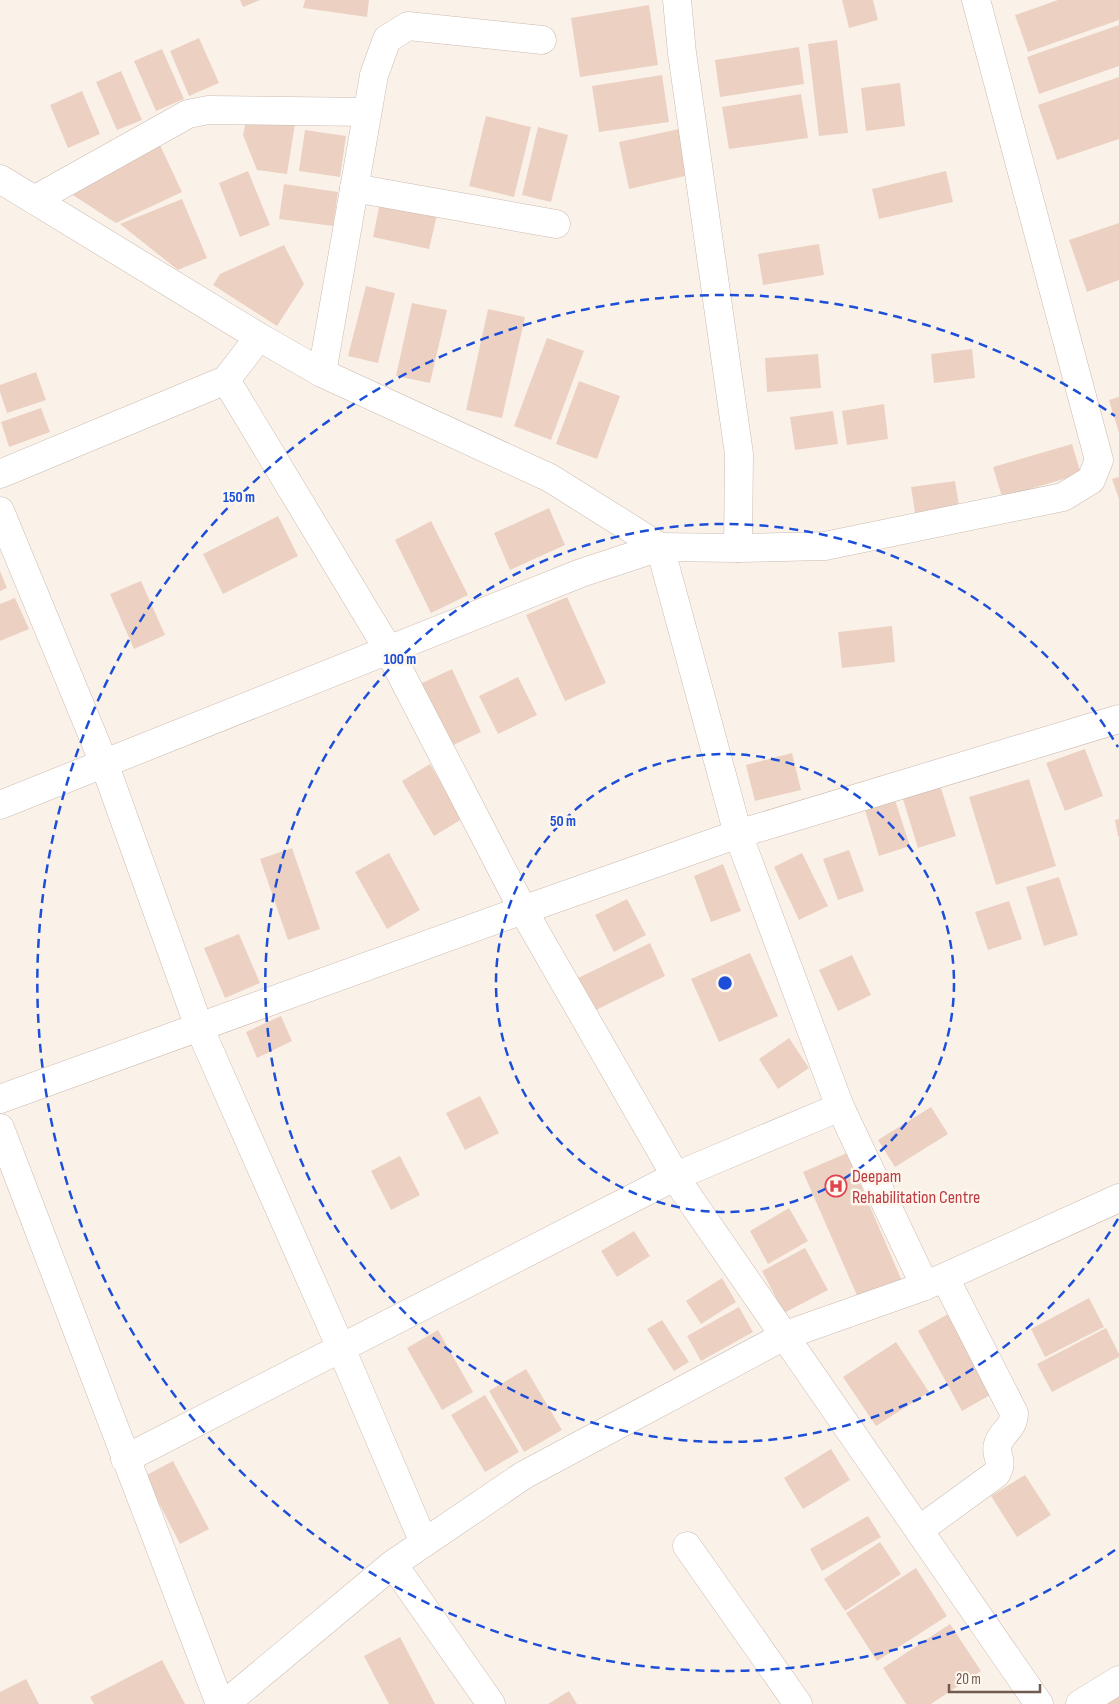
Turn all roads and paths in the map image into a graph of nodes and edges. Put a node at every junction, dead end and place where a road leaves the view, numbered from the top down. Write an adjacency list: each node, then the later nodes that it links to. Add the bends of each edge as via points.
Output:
1 (677, 0): 15 (street, via 739,454)
2 (976, 0): 15 (street, via 1099,460 1091,480 1064,497 825,546)
3 (542, 40): 4 (street, via 408,26 387,39 374,75)
4 (367, 112): 6 (street); 7 (street, via 208,110 188,114)
5 (0, 179): 7 (street)
6 (354, 188): 8 (street); 10 (street)
7 (34, 200): 9 (street)
8 (556, 224)
9 (259, 337): 10 (street); 11 (street)
10 (322, 373): 14 (street, via 550,478)
11 (226, 380): 12 (street); 16 (street)
12 (0, 474)
13 (0, 511): 18 (street)
14 (660, 547): 15 (street); 16 (street, via 581,573); 20 (street)
15 (738, 548)
16 (388, 649): 18 (street); 21 (street)
17 (1119, 719): 20 (street)
18 (104, 763): 19 (street); 22 (street)
19 (0, 805)
20 (738, 834): 21 (street); 24 (street)
21 (523, 910): 22 (street); 26 (street)
22 (199, 1027): 23 (street); 30 (street)
23 (0, 1098)
24 (840, 1107): 26 (street); 28 (street)
25 (0, 1128): 31 (street)
26 (676, 1176): 29 (street); 30 (street)
27 (1119, 1198): 28 (street)
28 (935, 1282): 29 (street); 32 (street, via 1014,1413 1014,1422 998,1442 996,1450 1000,1467 996,1474)
29 (786, 1335): 32 (street); 33 (street, via 524,1475)
30 (340, 1348): 31 (street); 33 (street)
31 (126, 1459): 37 (street)
32 (919, 1530): 41 (street)
33 (424, 1543): 35 (street)
34 (688, 1546): 40 (street)
35 (393, 1564): 38 (street); 39 (street)
36 (1119, 1680): 42 (street)
37 (220, 1704)
38 (225, 1704)
39 (491, 1704)
40 (798, 1704)
41 (1039, 1704)
42 (1080, 1704)

